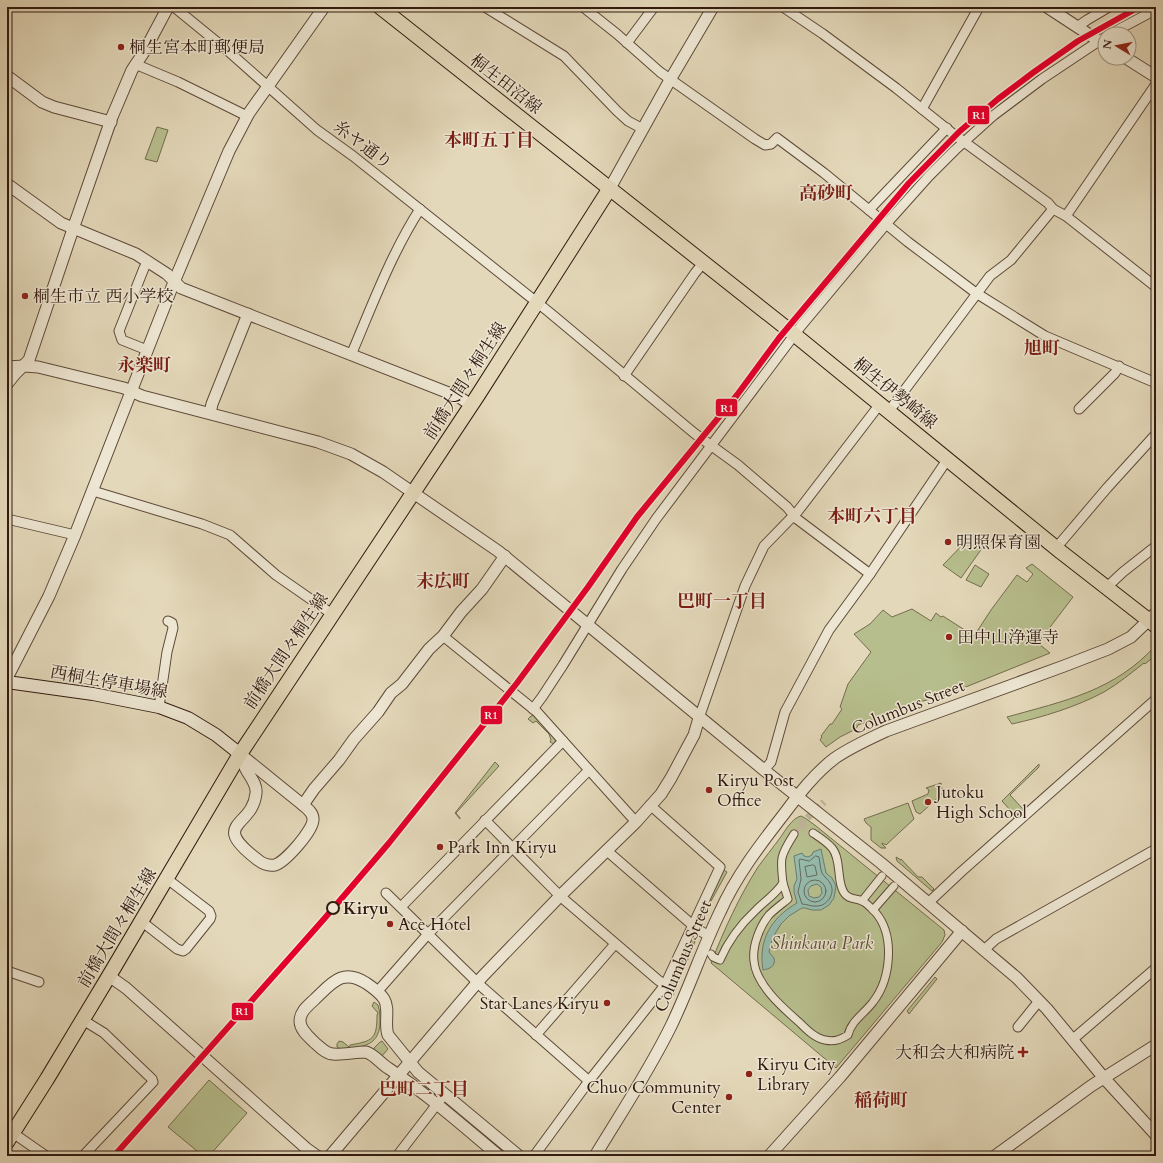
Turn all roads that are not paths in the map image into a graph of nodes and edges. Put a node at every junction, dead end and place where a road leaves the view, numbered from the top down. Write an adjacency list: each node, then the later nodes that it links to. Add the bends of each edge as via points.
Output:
1 (168, 7): 19 (street)
2 (174, 7): 25 (street, 糸ヤ通り)
3 (324, 7): 25 (street)
4 (380, 7): 33 (main road, 桐生田沼線)
5 (485, 7): 30 (street, via 564,56 617,111)
6 (583, 7): 17 (street)
7 (654, 7): 17 (street)
8 (713, 7): 23 (street)
9 (784, 7): 26 (street)
10 (979, 7): 26 (street)
11 (1047, 7): 15 (street)
12 (1109, 7): 15 (street)
13 (1155, 10): 14 (street)
14 (1125, 26)
15 (1077, 27): 16 (street)
16 (1097, 38)
17 (627, 43): 23 (street)
18 (1097, 45): 31 (street, via 1018,97)
19 (135, 64): 27 (street); 28 (street)
20 (1137, 65): 22 (street)
21 (7, 76): 28 (street, via 36,99 49,105)
22 (1156, 77)
23 (670, 80): 30 (street); 36 (street, via 761,143 771,144 776,138)
24 (1156, 84): 37 (street)
25 (267, 86): 27 (street); 34 (street, 糸ヤ通り, via 318,130)
26 (922, 109): 29 (street)
27 (247, 116): 42 (street, via 229,151)
28 (110, 122): 39 (street)
29 (947, 128): 31 (street); 36 (street)
30 (643, 129): 33 (street)
31 (965, 141): 35 (street); 38 (street)
32 (7, 184): 39 (street)
33 (610, 188): 41 (main road, 桐生伊勢崎線); 45 (main road, 前橋大間々桐生線)
34 (420, 209): 45 (street, 糸ヤ通り); 49 (street, via 400,245)
35 (1053, 209): 37 (street); 44 (street, via 1011,260 990,276)
36 (870, 210): 38 (street)
37 (1066, 216): 43 (street)
38 (887, 223): 44 (street); 47 (street)
39 (73, 229): 40 (street, via 130,251); 50 (street, via 32,353)
40 (148, 261): 42 (street); 48 (street, via 119,331 122,340)
41 (704, 262): 47 (main road, 桐生伊勢崎線); 53 (street)
42 (174, 282): 46 (street, via 181,288); 48 (street)
43 (1156, 287)
44 (976, 294): 51 (street, via 1045,336); 58 (street)
45 (537, 303): 53 (street, 糸ヤ通り); 57 (main road, 前橋大間々桐生線)
46 (248, 314): 49 (street); 60 (street)
47 (794, 334): 58 (main road, 桐生伊勢崎線); 62 (street)
48 (147, 350): 56 (street)
49 (351, 355): 57 (street)
50 (24, 366): 52 (street); 55 (street); 56 (street)
51 (1119, 366): 54 (street); 59 (street)
52 (7, 367)
53 (624, 376): 62 (street, 糸ヤ通り)
54 (1156, 383)
55 (7, 384)
56 (131, 391): 60 (street); 64 (street)
57 (471, 404): 65 (main road, 前橋大間々桐生線)
58 (884, 407): 63 (main road, 桐生伊勢崎線); 66 (street)
59 (1078, 409)
60 (210, 413): 65 (street, via 345,451)
61 (1156, 434): 70 (street)
62 (710, 445): 66 (street, 糸ヤ通り, via 738,465); 77 (street, via 629,557)
63 (947, 460): 70 (main road, 桐生伊勢崎線); 72 (street)
64 (92, 491): 68 (street); 74 (street, via 230,535 276,576)
65 (412, 492): 71 (street); 74 (main road, 前橋大間々桐生線)
66 (794, 515): 72 (street, 糸ヤ通り); 84 (street, via 768,540 759,553)
67 (7, 519): 68 (street)
68 (75, 535): 79 (street, via 49,596)
69 (1156, 546): 73 (street)
70 (1056, 548): 73 (main road, 桐生伊勢崎線)
71 (505, 556): 77 (street); 78 (street, via 488,582)
72 (870, 574): 88 (street, via 832,626 815,656 785,712 771,762)
73 (1107, 587): 75 (main road, 桐生伊勢崎線)
74 (332, 614): 86 (main road, 前橋大間々桐生線)
75 (1154, 620): 89 (street, Columbus Street, via 1131,637 1091,656 869,738 828,764)
76 (168, 621): 82 (street, via 172,623 173,628)
77 (588, 625): 83 (street); 84 (street)
78 (443, 636): 83 (street); 90 (street, via 429,649 402,684 391,693)
79 (7, 678)
80 (7, 682): 82 (main road, 西桐生停車場線, via 93,694)
81 (1156, 699): 106 (street)
82 (159, 707): 86 (main road, 西桐生停車場線, via 188,718)
83 (533, 709): 85 (street)
84 (699, 718): 88 (street); 91 (street, via 694,734 671,778)
85 (564, 741): 87 (street); 92 (street)
86 (240, 754): 90 (street); 90 (street, via 256,794 251,808 236,828 234,837 257,859 271,866 287,858 312,824 312,815); 100 (main road, 前橋大間々桐生線)
87 (589, 770): 93 (street); 96 (street)
88 (764, 770): 89 (street)
89 (797, 797): 106 (street); 113 (street, Columbus Street, via 743,869)
90 (303, 805)
91 (650, 805): 93 (street); 110 (street, via 720,867)
92 (485, 820): 96 (street); 107 (street)
93 (636, 822): 98 (street)
94 (813, 833): 105 (street, via 832,848 845,894)
95 (794, 834): 101 (street, via 781,859)
96 (512, 848): 104 (street); 112 (street)
97 (1156, 849): 115 (street, via 996,939)
98 (606, 850): 104 (street); 110 (street)
99 (882, 876): 105 (street)
100 (166, 878): 109 (main road, 前橋大間々桐生線); 109 (street, via 210,911 210,919 183,951)
101 (783, 883): 108 (street, via 788,899 764,924 756,942 754,964 760,980 780,1006 813,1035 824,1040 839,1040 848,1035 850,1027 874,1001 883,983 888,958 886,936); 116 (street, via 733,936 720,960)
102 (894, 886): 108 (street)
103 (386, 893): 107 (street)
104 (560, 896): 114 (street); 121 (street)
105 (862, 901): 108 (street)
106 (928, 903): 111 (street)
107 (401, 907): 112 (street)
108 (873, 910)
109 (141, 921): 119 (main road, 前橋大間々桐生線)
110 (693, 926): 113 (street); 122 (street)
111 (962, 931): 115 (street); 147 (street, via 845,1072)
112 (428, 934): 121 (street); 123 (street)
113 (709, 936): 146 (street, Columbus Street, via 660,1048)
114 (615, 944): 122 (street); 127 (street)
115 (984, 950): 124 (street)
116 (711, 954)
117 (1156, 968): 128 (street)
118 (7, 971): 120 (street)
119 (109, 976): 125 (main road, 前橋大間々桐生線); 140 (street, via 132,993)
120 (40, 982)
121 (477, 982): 127 (street); 130 (street)
122 (665, 985): 133 (street)
123 (377, 992): 130 (street, via 386,1005 388,1035); 131 (street, via 355,977 338,978 304,1010 301,1024 306,1033 327,1052 366,1052)
124 (1039, 1001): 126 (street); 128 (street)
125 (83, 1020): 137 (main road, 前橋大間々桐生線); 139 (street, via 104,1033 153,1082)
126 (1018, 1027)
127 (536, 1035): 133 (street)
128 (1072, 1040): 132 (street)
129 (1156, 1045): 132 (street)
130 (409, 1061): 131 (street); 134 (street)
131 (398, 1074): 135 (street); 141 (street)
132 (1104, 1078): 136 (street); 148 (street)
133 (589, 1081): 145 (street)
134 (444, 1094): 135 (street); 144 (street)
135 (436, 1105): 142 (street); 143 (street)
136 (1156, 1135)
137 (10, 1137): 138 (street)
138 (46, 1156)
139 (83, 1156)
140 (317, 1156)
141 (330, 1156)
142 (397, 1156)
143 (499, 1156)
144 (519, 1156)
145 (534, 1156)
146 (595, 1156)
147 (769, 1156)
148 (995, 1156)

